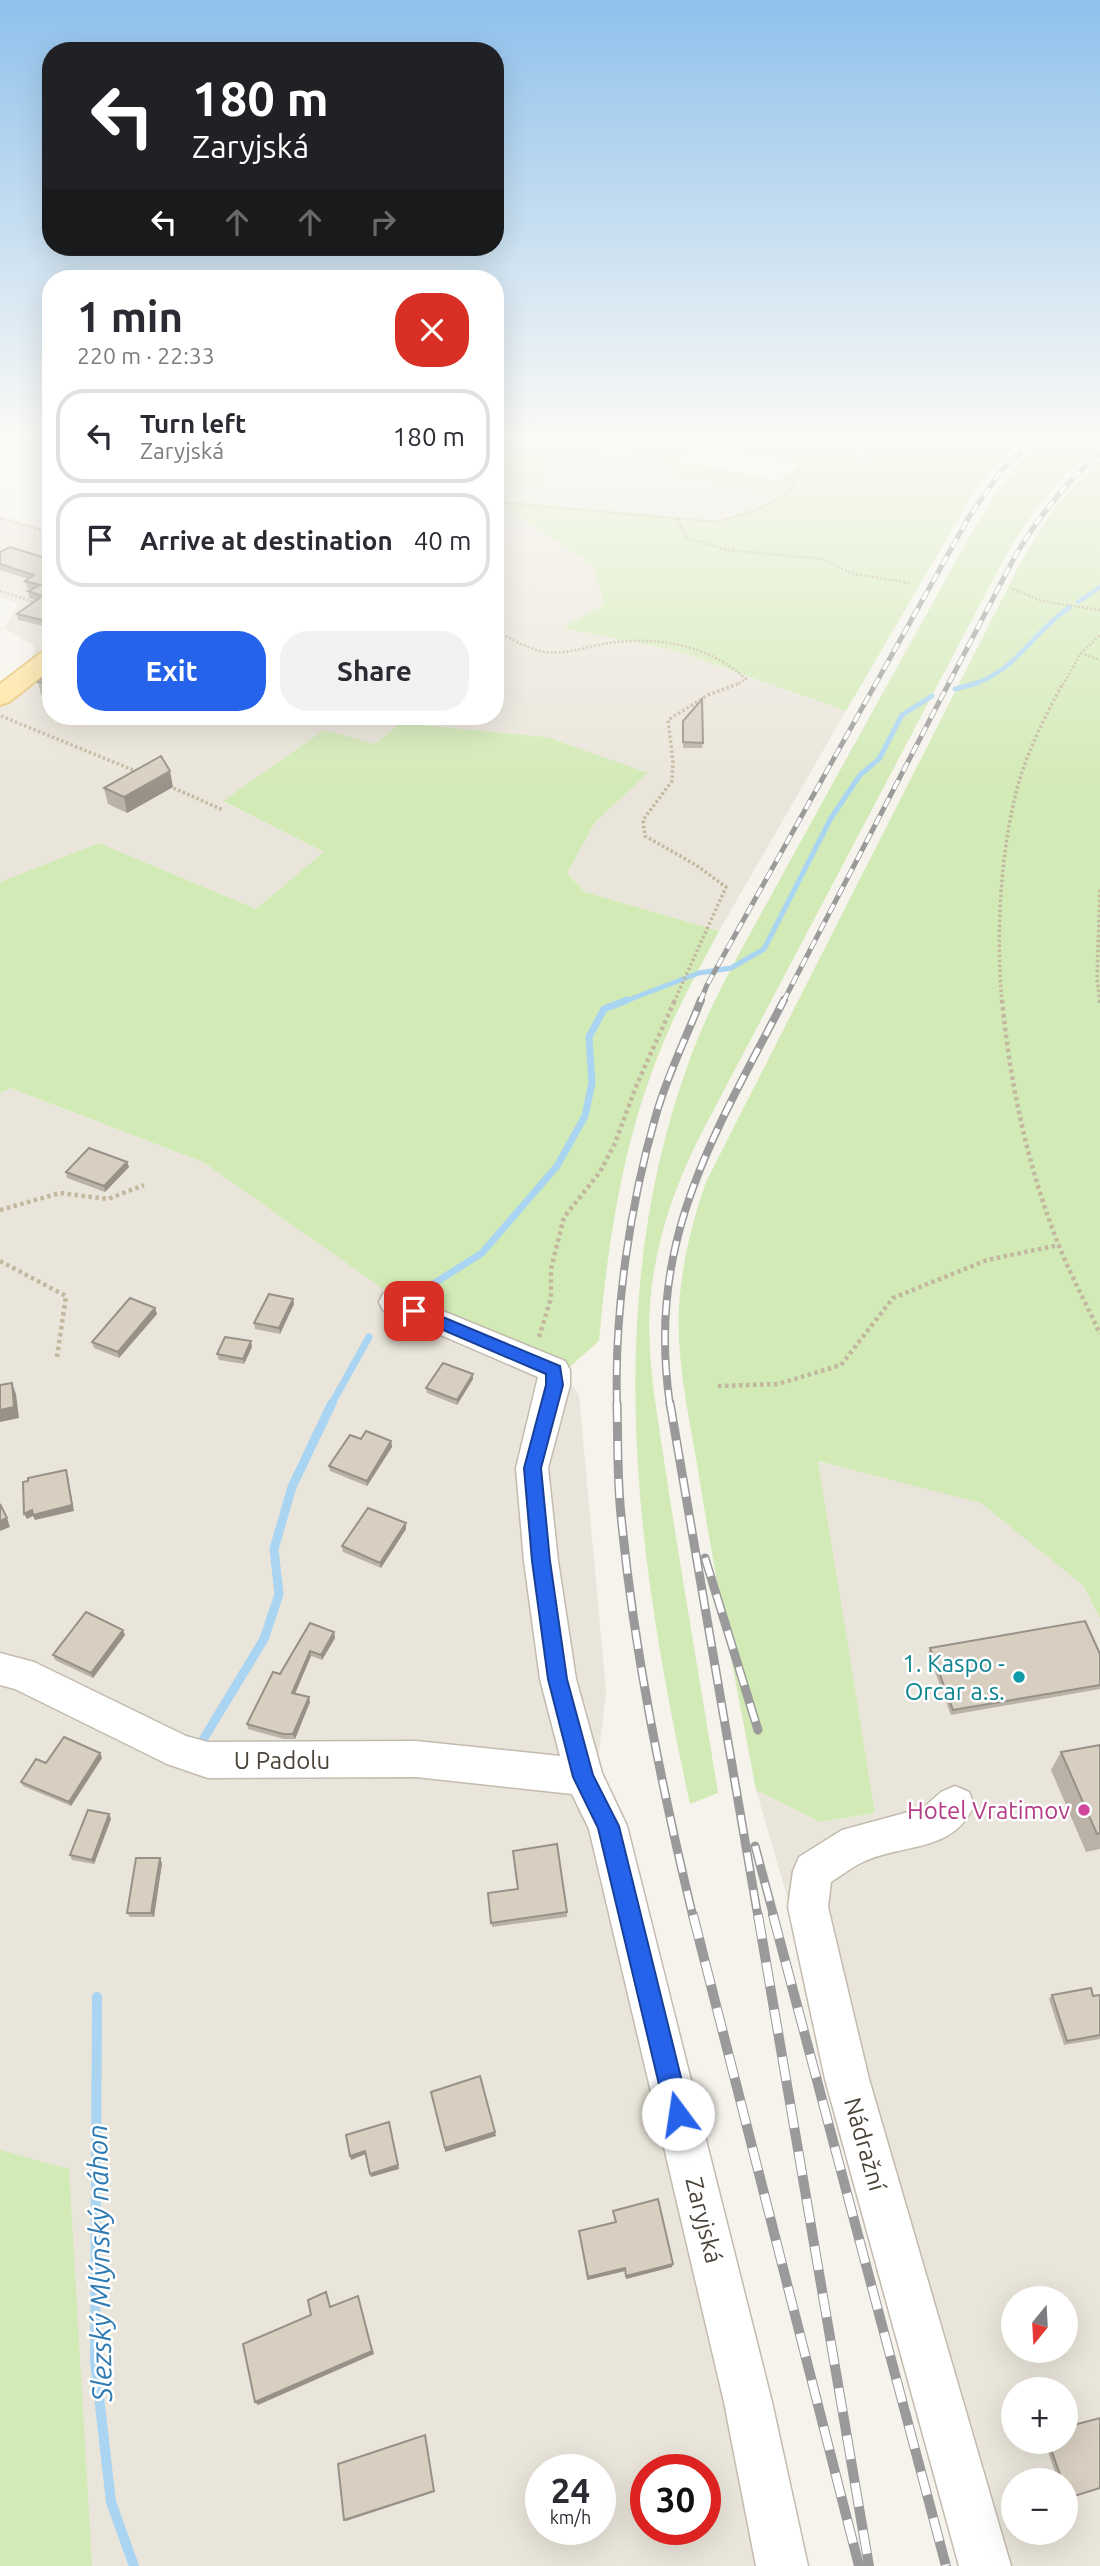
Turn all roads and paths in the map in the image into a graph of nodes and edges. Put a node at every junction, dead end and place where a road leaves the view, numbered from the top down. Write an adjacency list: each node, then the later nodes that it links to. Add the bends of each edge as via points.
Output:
1 (767, 554): 2 (path, via 822,559 854,574)
2 (909, 583)
3 (1013, 589): 6 (path, via 1042,601)
4 (0, 591): 5 (path)
5 (40, 604)
6 (1100, 610)
7 (504, 635): 26 (path, via 545,652 649,641 700,651 733,665 746,679 708,695 668,720 672,781 643,820 645,836 726,887 615,1143 600,1171 564,1217 551,1269 551,1298)
8 (1100, 635): 9 (path)
9 (1082, 653): 10 (path); 21 (path, via 1036,735 1015,795 1004,856 1000,976 1007,1049 1019,1118)
10 (1100, 660)
11 (42, 664): 12 (main road)
12 (0, 697)
13 (0, 716): 14 (path)
14 (140, 773)
15 (164, 784): 16 (path)
16 (223, 810)
17 (1100, 888): 18 (path)
18 (1100, 1003)
19 (144, 1185): 20 (path, via 108,1199 60,1193)
20 (0, 1210)
21 (1059, 1245): 24 (path); 27 (path, via 987,1260 893,1298 841,1365 778,1384)
22 (0, 1261): 25 (path, via 65,1296)
23 (404, 1307): 26 (street, Zaryjská)
24 (1100, 1334)
25 (57, 1357)
26 (530, 1360): 29 (street, Zaryjská, via 554,1370 532,1468 558,1679)
27 (718, 1386)
28 (0, 1669): 29 (street, U Padolu, via 21,1674 194,1756 416,1759)
29 (584, 1777): 31 (street, Zaryjská, via 608,1826 748,2402)
30 (955, 1805): 32 (street, Nádražní, via 934,1824 856,1844 813,1871 808,1907 847,2079)
31 (782, 2566)
32 (985, 2566)

